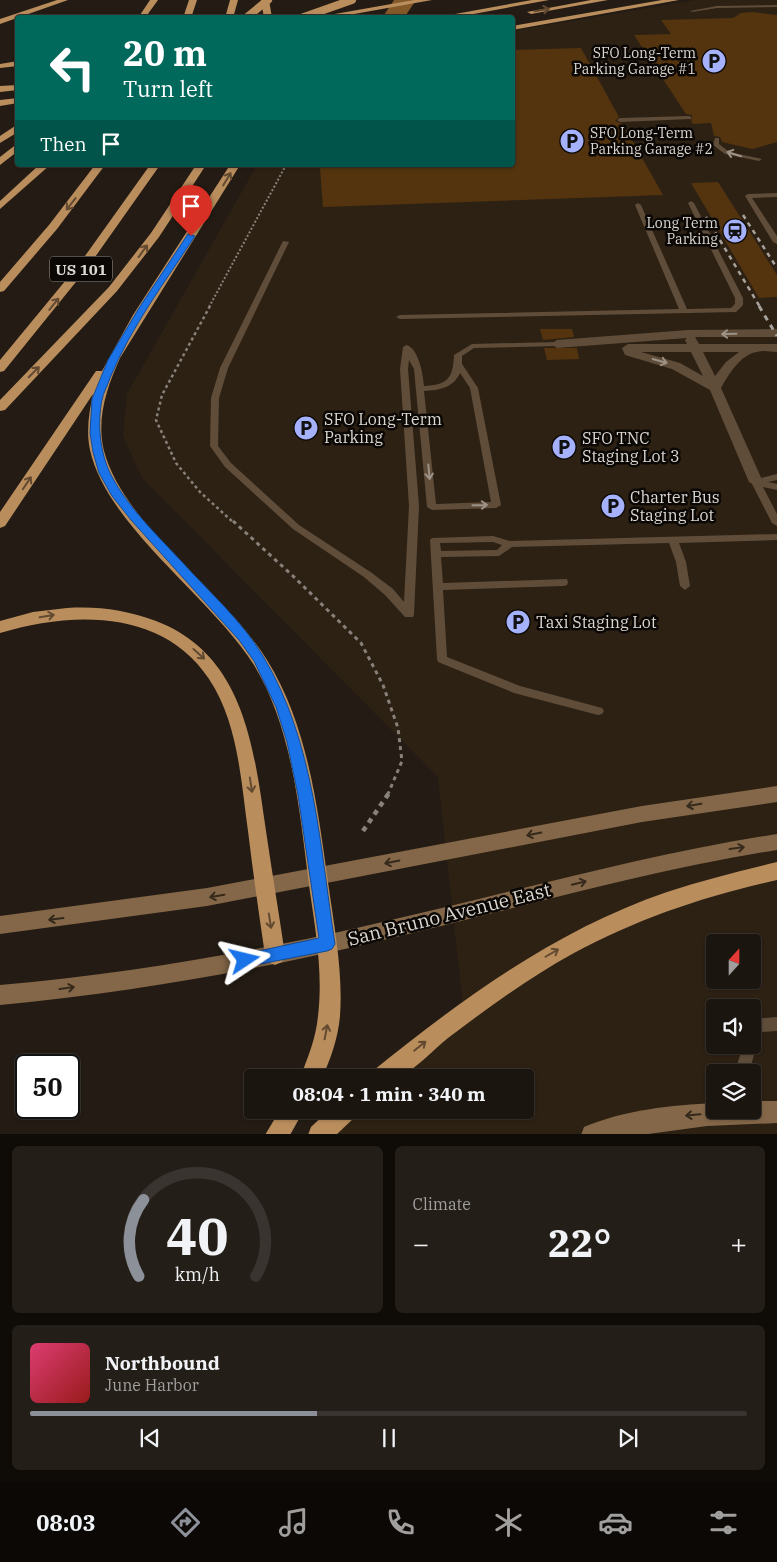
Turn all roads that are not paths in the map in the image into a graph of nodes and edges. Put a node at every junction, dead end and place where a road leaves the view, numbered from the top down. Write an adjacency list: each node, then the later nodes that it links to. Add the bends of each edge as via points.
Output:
1 (64, 0): 15 (highway)
2 (154, 0): 16 (highway)
3 (193, 0): 17 (highway)
4 (234, 0): 18 (highway)
5 (266, 0): 19 (highway, bridge); 20 (highway)
6 (352, 0): 21 (highway, bridge)
7 (396, 0): 22 (highway, bridge)
8 (428, 0): 23 (highway)
9 (545, 0): 24 (highway)
10 (604, 0): 14 (highway, one-way to 10)
11 (675, 0): 27 (highway)
12 (777, 6): 13 (lane, via 717,7)
13 (692, 11)
14 (519, 14)
15 (20, 15)
16 (143, 15)
17 (188, 15)
18 (230, 15)
19 (249, 15)
20 (268, 15)
21 (308, 15)
22 (315, 15)
23 (334, 15)
24 (454, 15)
25 (15, 17): 26 (highway)
26 (0, 22)
27 (515, 27)
28 (15, 64): 29 (highway)
29 (0, 66)
30 (15, 87): 31 (highway)
31 (0, 89)
32 (15, 100): 33 (highway)
33 (0, 103)
34 (15, 110): 35 (highway)
35 (0, 113)
36 (689, 118): 37 (lane)
37 (620, 120)
38 (15, 129): 40 (highway)
39 (717, 139): 42 (lane, one-way to 39, via 727,153 716,145)
40 (0, 140)
41 (15, 149): 43 (highway)
42 (759, 159)
43 (0, 162)
44 (43, 167): 52 (highway)
45 (98, 167): 55 (highway, US 101, one-way to 55)
46 (154, 167): 67 (highway, US 101, one-way to 46, via 84,265)
47 (200, 167): 70 (highway, one-way to 47, via 113,289)
48 (234, 167): 56 (highway, one-way to 48)
49 (777, 195): 54 (lane, via 748,196)
50 (691, 203): 57 (lane, via 739,298 739,305 734,310)
51 (638, 205): 57 (lane)
52 (0, 206)
53 (286, 242): 69 (lane, via 224,368 215,398 214,446 228,465 296,527 368,575 409,614 414,506 404,369 407,347 418,369)
54 (777, 242)
55 (0, 289)
56 (144, 308): 74 (highway, one-way to 56); 88 (highway, via 113,360 98,394 95,415 98,452 112,486 134,517 243,637 268,676 294,742)
57 (684, 311): 58 (lane)
58 (400, 317)
59 (777, 333): 60 (street, one-way to 60)
60 (688, 334): 61 (street); 63 (street)
61 (557, 344): 62 (street); 66 (lane, via 472,346 458,355)
62 (613, 348): 63 (street); 68 (street, one-way to 68, via 676,366)
63 (693, 348): 64 (street); 68 (street)
64 (755, 348): 65 (street); 68 (street, via 734,359 722,372)
65 (777, 348)
66 (458, 365): 69 (lane, via 452,382 445,387); 69 (lane, one-way to 66, via 432,507 496,505 474,388)
67 (0, 368)
68 (715, 388): 72 (street)
69 (420, 389)
70 (0, 407)
71 (777, 477): 72 (lane)
72 (756, 482): 73 (lane); 75 (lane)
73 (777, 487)
74 (0, 523)
75 (777, 523)
76 (777, 537): 77 (lane)
77 (673, 540): 78 (lane); 81 (lane)
78 (510, 544): 79 (lane, via 499,553); 79 (lane, via 494,538 435,540)
79 (436, 554): 82 (lane)
80 (563, 582): 82 (lane)
81 (685, 586)
82 (438, 587): 84 (lane, via 442,659 518,690)
83 (0, 627): 89 (highway, one-way to 89, via 51,615 107,614 160,628 176,636 204,659 225,687 238,723 252,791)
84 (598, 711)
85 (777, 794): 88 (street, one-way to 88, via 669,809)
86 (777, 842): 91 (street, San Bruno Avenue East, one-way to 86, via 666,861)
87 (777, 870): 97 (highway, one-way to 87, via 479,1001 576,940 670,898)
88 (318, 877): 89 (street); 91 (highway)
89 (265, 887): 90 (street, one-way to 90); 92 (highway, one-way to 92)
90 (0, 925)
91 (327, 944): 92 (street, San Bruno Avenue East); 96 (highway, one-way to 91, via 329,1018)
92 (275, 955): 93 (street, San Bruno Avenue East, one-way to 92)
93 (0, 996)
94 (777, 1024): 95 (lane)
95 (761, 1025)
96 (315, 1069)
97 (393, 1069)
98 (761, 1112): 99 (street)
99 (777, 1112)
100 (706, 1113): 105 (street, one-way to 105, via 643,1122)
101 (287, 1119): 103 (highway)
102 (336, 1119): 104 (highway)
103 (276, 1134)
104 (319, 1134)
105 (592, 1134)

